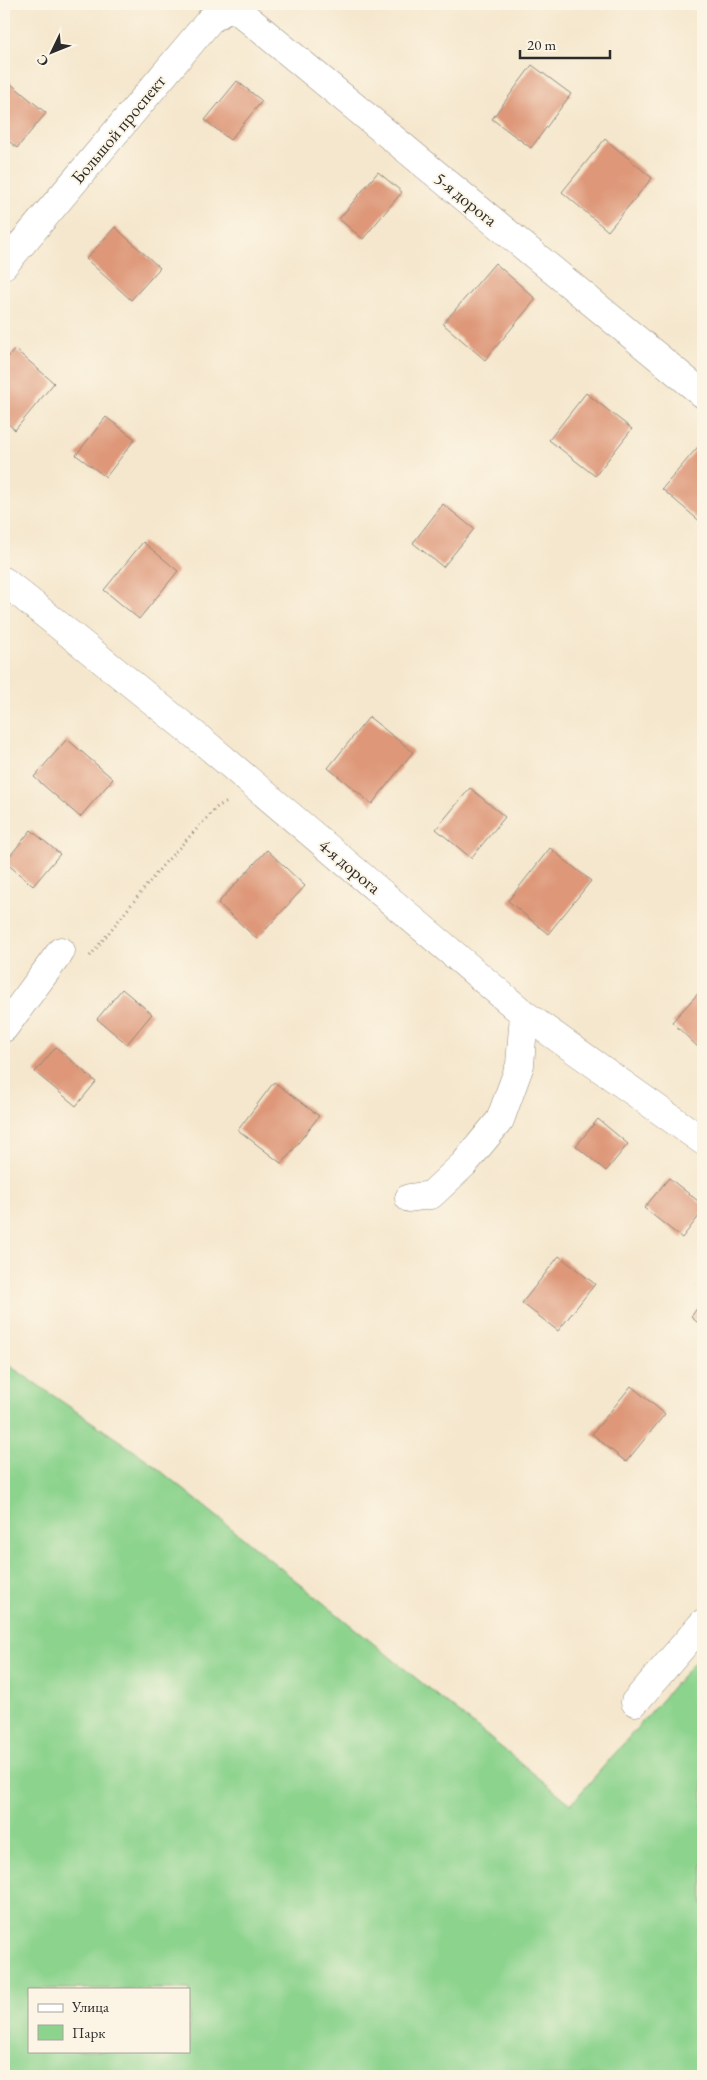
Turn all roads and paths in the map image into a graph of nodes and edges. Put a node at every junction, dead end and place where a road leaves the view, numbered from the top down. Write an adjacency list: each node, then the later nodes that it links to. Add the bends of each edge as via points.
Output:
1 (234, 4): 2 (street, Большой проспект, via 210,20); 3 (street, 5-я дорога)
2 (4, 265)
3 (703, 394)
4 (4, 581): 5 (street, 4-я дорога)
5 (259, 789): 6 (path, via 218,806); 7 (street, 4-я дорога)
6 (73, 957): 8 (street)
7 (524, 1014): 9 (street, 4-я дорога); 10 (street, via 520,1065 500,1120 464,1164 431,1195)
8 (4, 1028)
9 (703, 1141)
10 (409, 1198)
11 (703, 1623): 12 (street)
12 (635, 1702)

